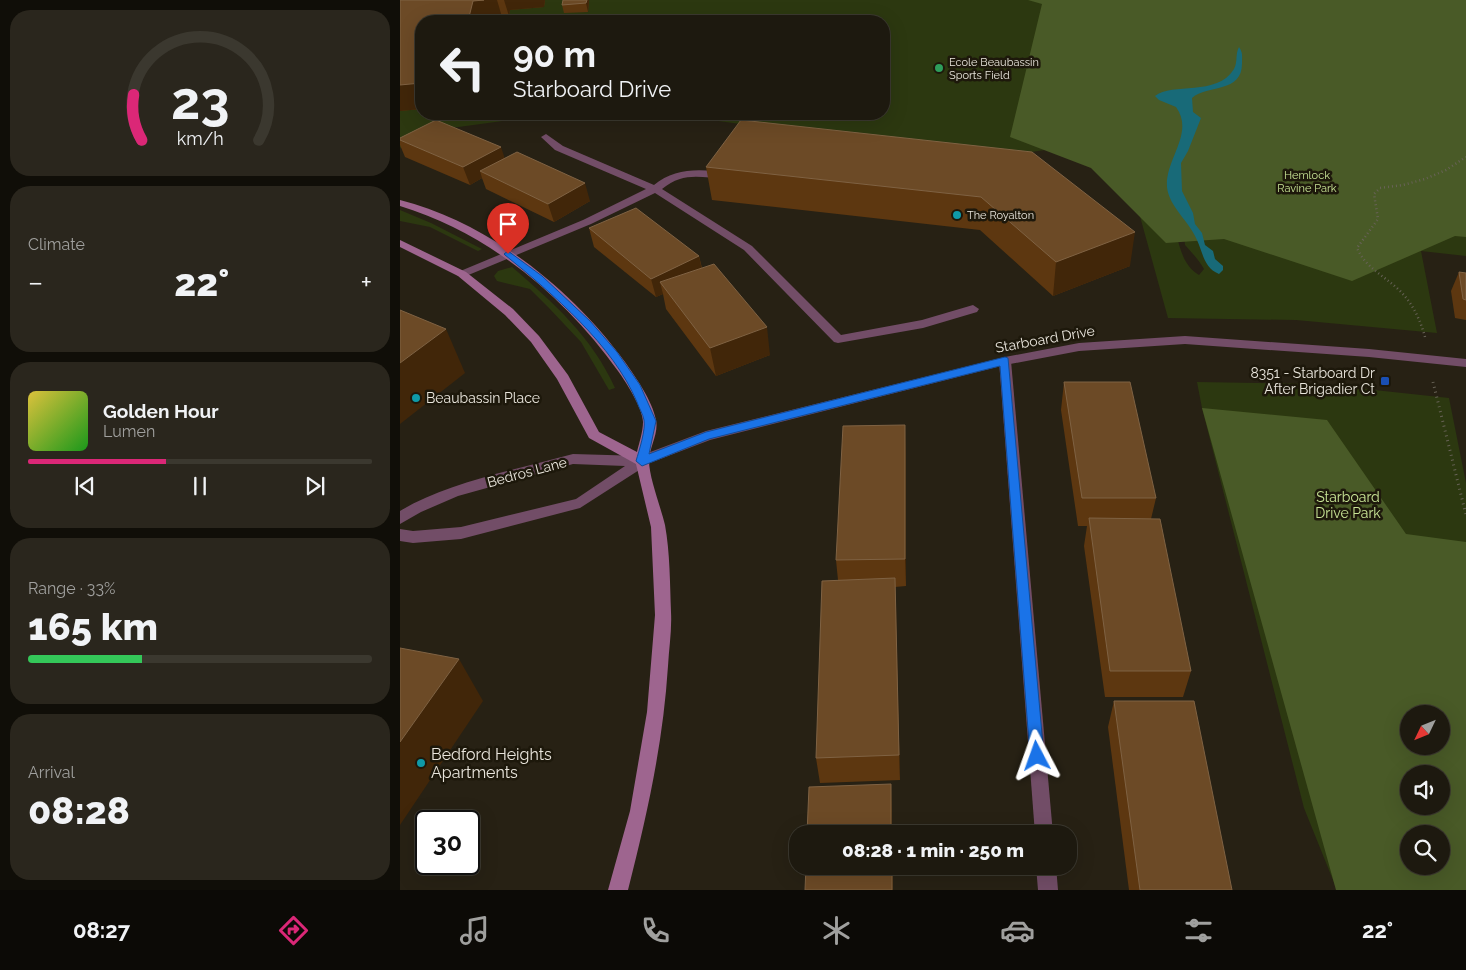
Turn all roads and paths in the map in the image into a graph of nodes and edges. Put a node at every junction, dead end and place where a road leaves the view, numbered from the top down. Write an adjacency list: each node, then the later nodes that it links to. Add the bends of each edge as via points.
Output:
1 (546, 137): 4 (street, via 559,148)
2 (1466, 157): 10 (path, via 1451,168 1418,182 1380,188 1374,194 1378,219 1357,248 1368,267 1410,302)
3 (728, 176): 4 (street, via 685,173 668,178)
4 (655, 188): 7 (street, via 586,222); 9 (street, via 748,248 838,339 923,324)
5 (400, 203): 7 (main road, via 466,230)
6 (400, 243): 8 (main road)
7 (508, 254): 8 (street); 14 (main road, via 539,278 597,334 636,387 650,421)
8 (462, 274): 14 (main road, via 509,312 535,340 563,378 594,435)
9 (973, 309)
10 (1427, 345)
11 (1005, 361): 12 (street, Starboard Drive, via 1078,347 1185,340); 14 (street, Starboard Drive, via 706,436); 18 (street)
12 (1466, 363)
13 (1431, 374): 15 (path)
14 (642, 461): 16 (street, Bedros Lane, via 573,459 454,492); 17 (street, via 580,503 461,533); 20 (main road, via 658,527 663,615 656,712 639,811)
15 (1466, 515)
16 (400, 518)
17 (400, 536)
18 (1043, 825)
19 (1047, 875): 21 (street)
20 (618, 890)
21 (1048, 890)

